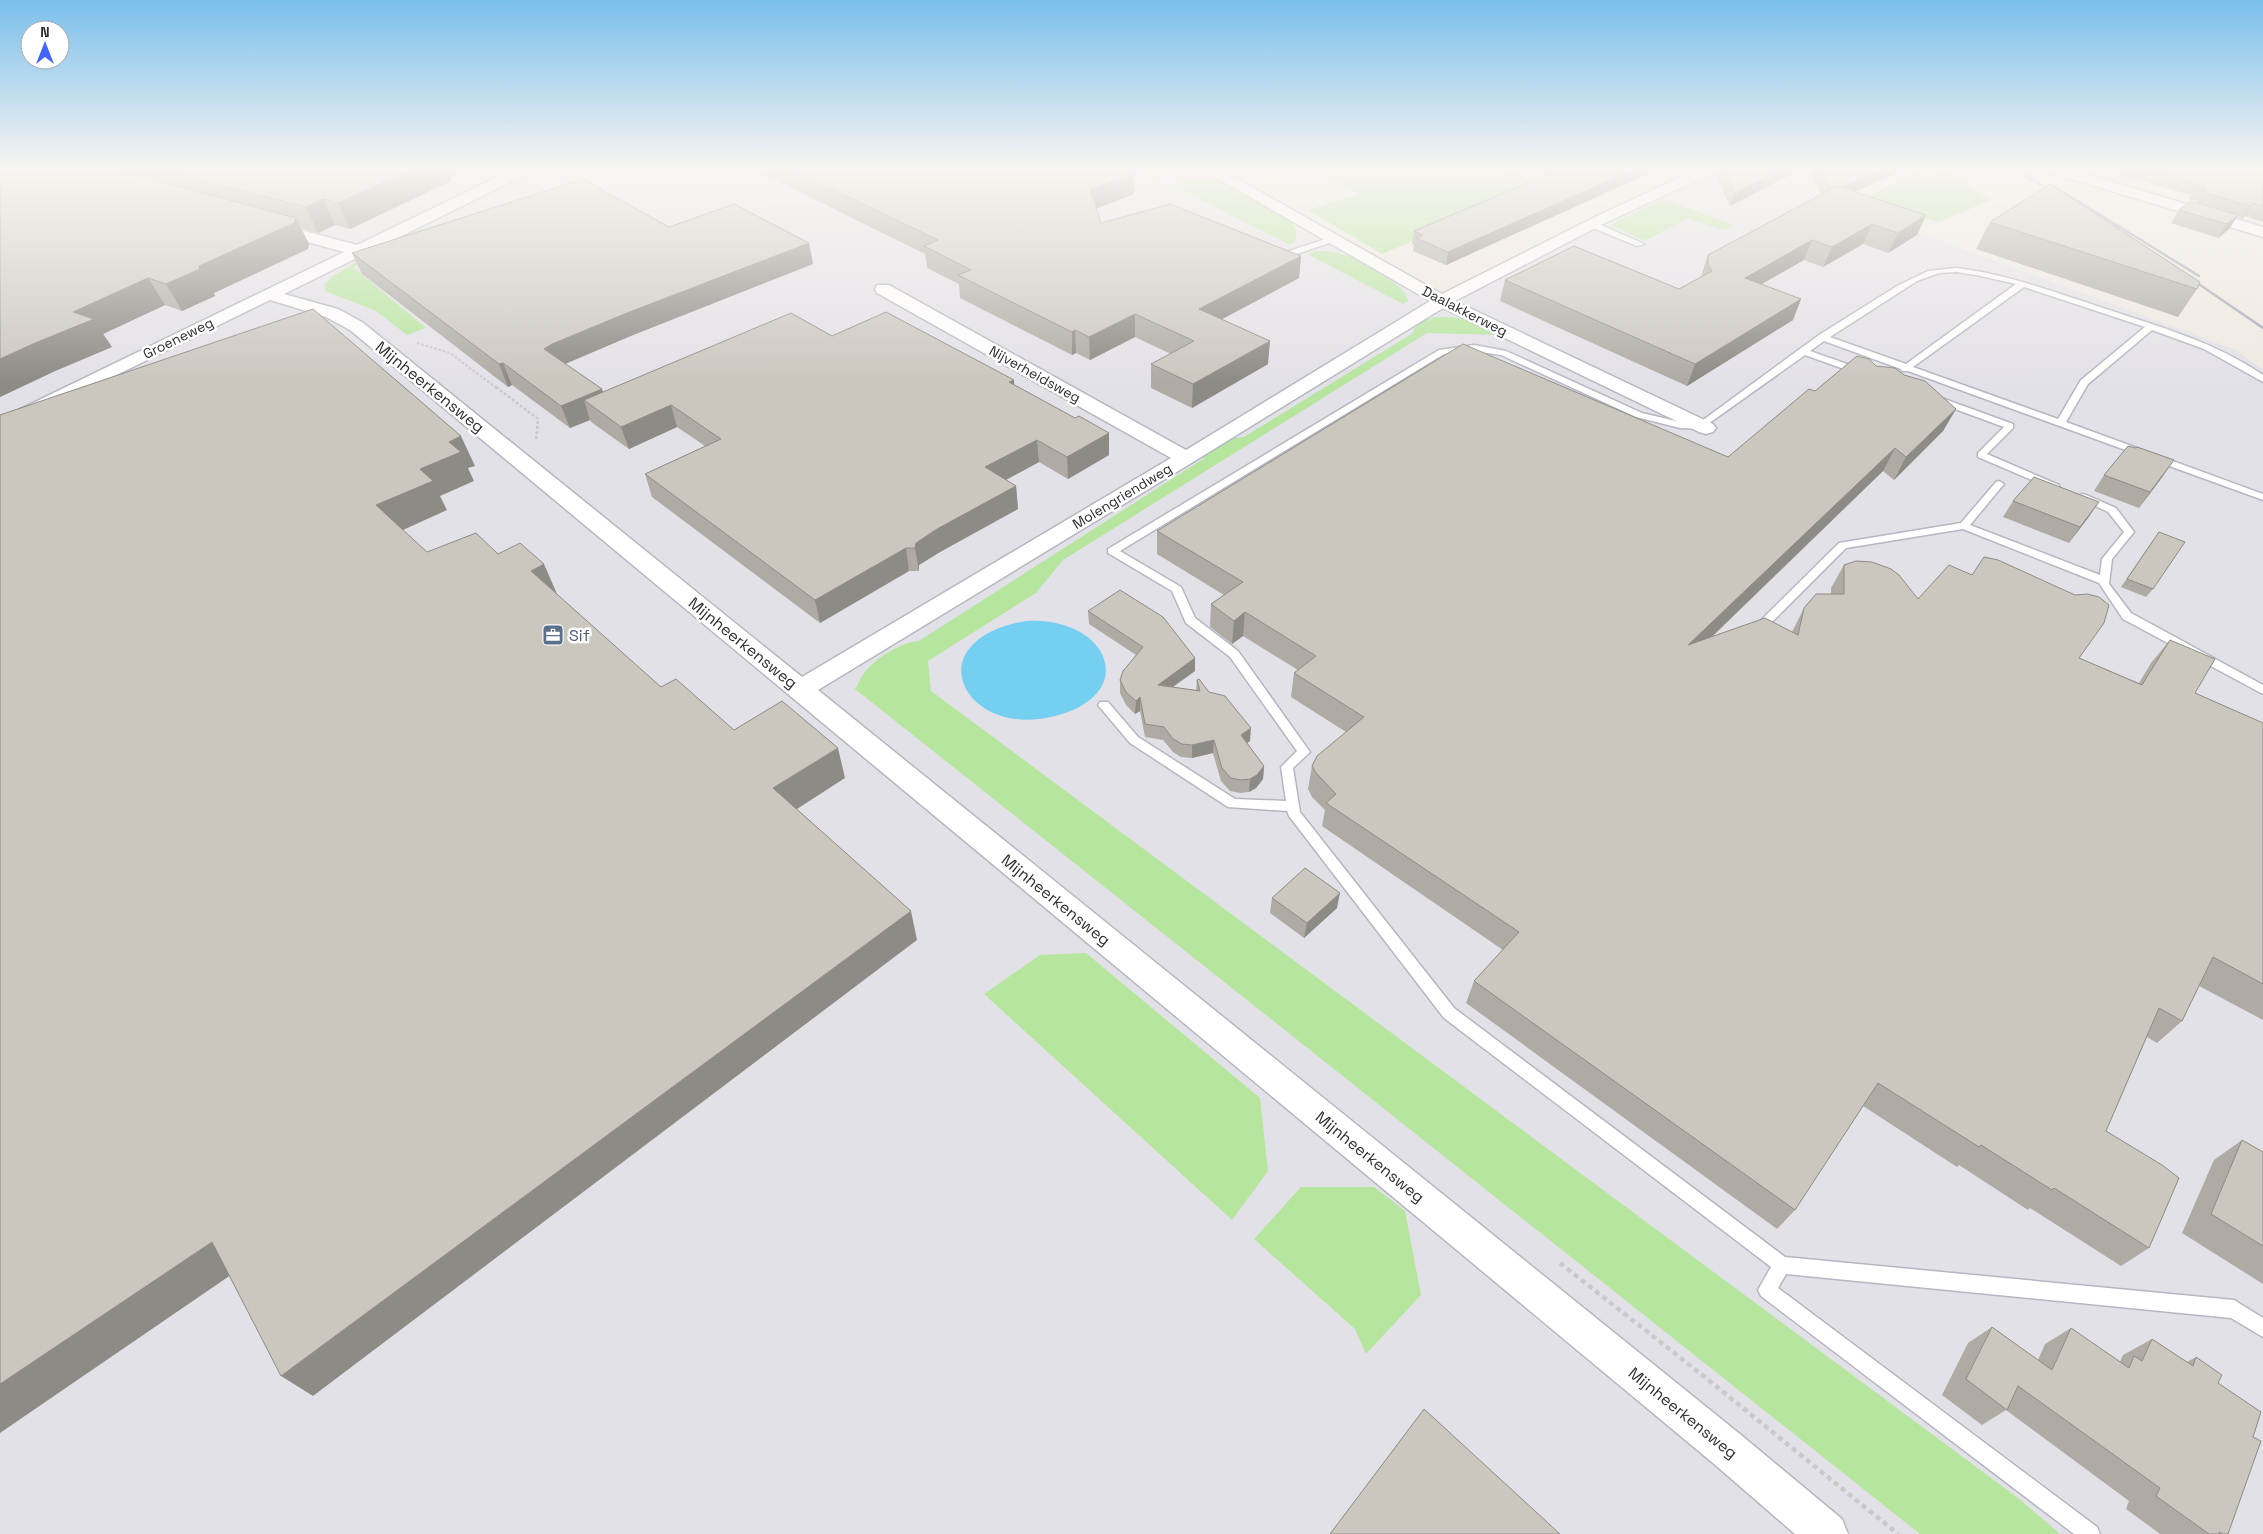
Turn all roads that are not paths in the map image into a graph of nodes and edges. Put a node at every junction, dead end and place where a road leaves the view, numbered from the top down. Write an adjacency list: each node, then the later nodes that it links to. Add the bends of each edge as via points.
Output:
1 (313, 239): 7 (street)
2 (380, 239): 7 (street, Groeneweg)
3 (1332, 239): 8 (lane, via 1279,257); 12 (street, Daalakkerweg)
4 (1563, 239): 12 (street, Molengriendweg)
5 (1627, 239): 6 (lane)
6 (1640, 244)
7 (356, 250): 11 (street, Groeneweg)
8 (1270, 253)
9 (2022, 284): 13 (lane); 14 (lane, via 1984,274 1940,271 1918,277); 16 (lane)
10 (883, 290): 23 (street, Nijverheidsweg)
11 (270, 295): 21 (street, Groeneweg); 29 (street, Mijnheerkensweg, via 332,312 356,326)
12 (1442, 301): 22 (street, Daalakkerweg); 23 (street, Molengriendweg)
13 (2150, 327): 18 (lane, via 2225,355); 20 (lane, via 2084,382)
14 (1822, 338): 15 (lane); 16 (lane)
15 (1803, 351): 17 (lane); 22 (lane)
16 (1905, 369): 20 (lane)
17 (1875, 377)
18 (2263, 379)
19 (1929, 397): 27 (lane, via 2010,426 1981,455 2112,510 2129,532 2107,559)
20 (2060, 424): 25 (lane)
21 (0, 426)
22 (1704, 427): 32 (lane, via 1639,416 1503,353 1474,348 1442,352 1112,551 1177,589 1190,620 1234,654 1304,752 1288,767)
23 (1186, 458): 29 (street, Molengriendweg)
24 (1999, 484): 26 (lane)
25 (2263, 497)
26 (1964, 526): 27 (lane); 28 (lane, via 1843,545)
27 (2104, 581): 30 (lane, via 2127,616)
28 (1759, 628)
29 (800, 689): 35 (street, Mijnheerkensweg)
30 (2263, 690)
31 (1104, 705): 32 (lane, via 1134,740 1233,804)
32 (1293, 806): 33 (lane, via 1294,813 1448,1013)
33 (1782, 1265): 34 (lane, via 2234,1309); 36 (lane, via 1767,1290)
34 (2263, 1328)
35 (1827, 1534)
36 (2090, 1534)

